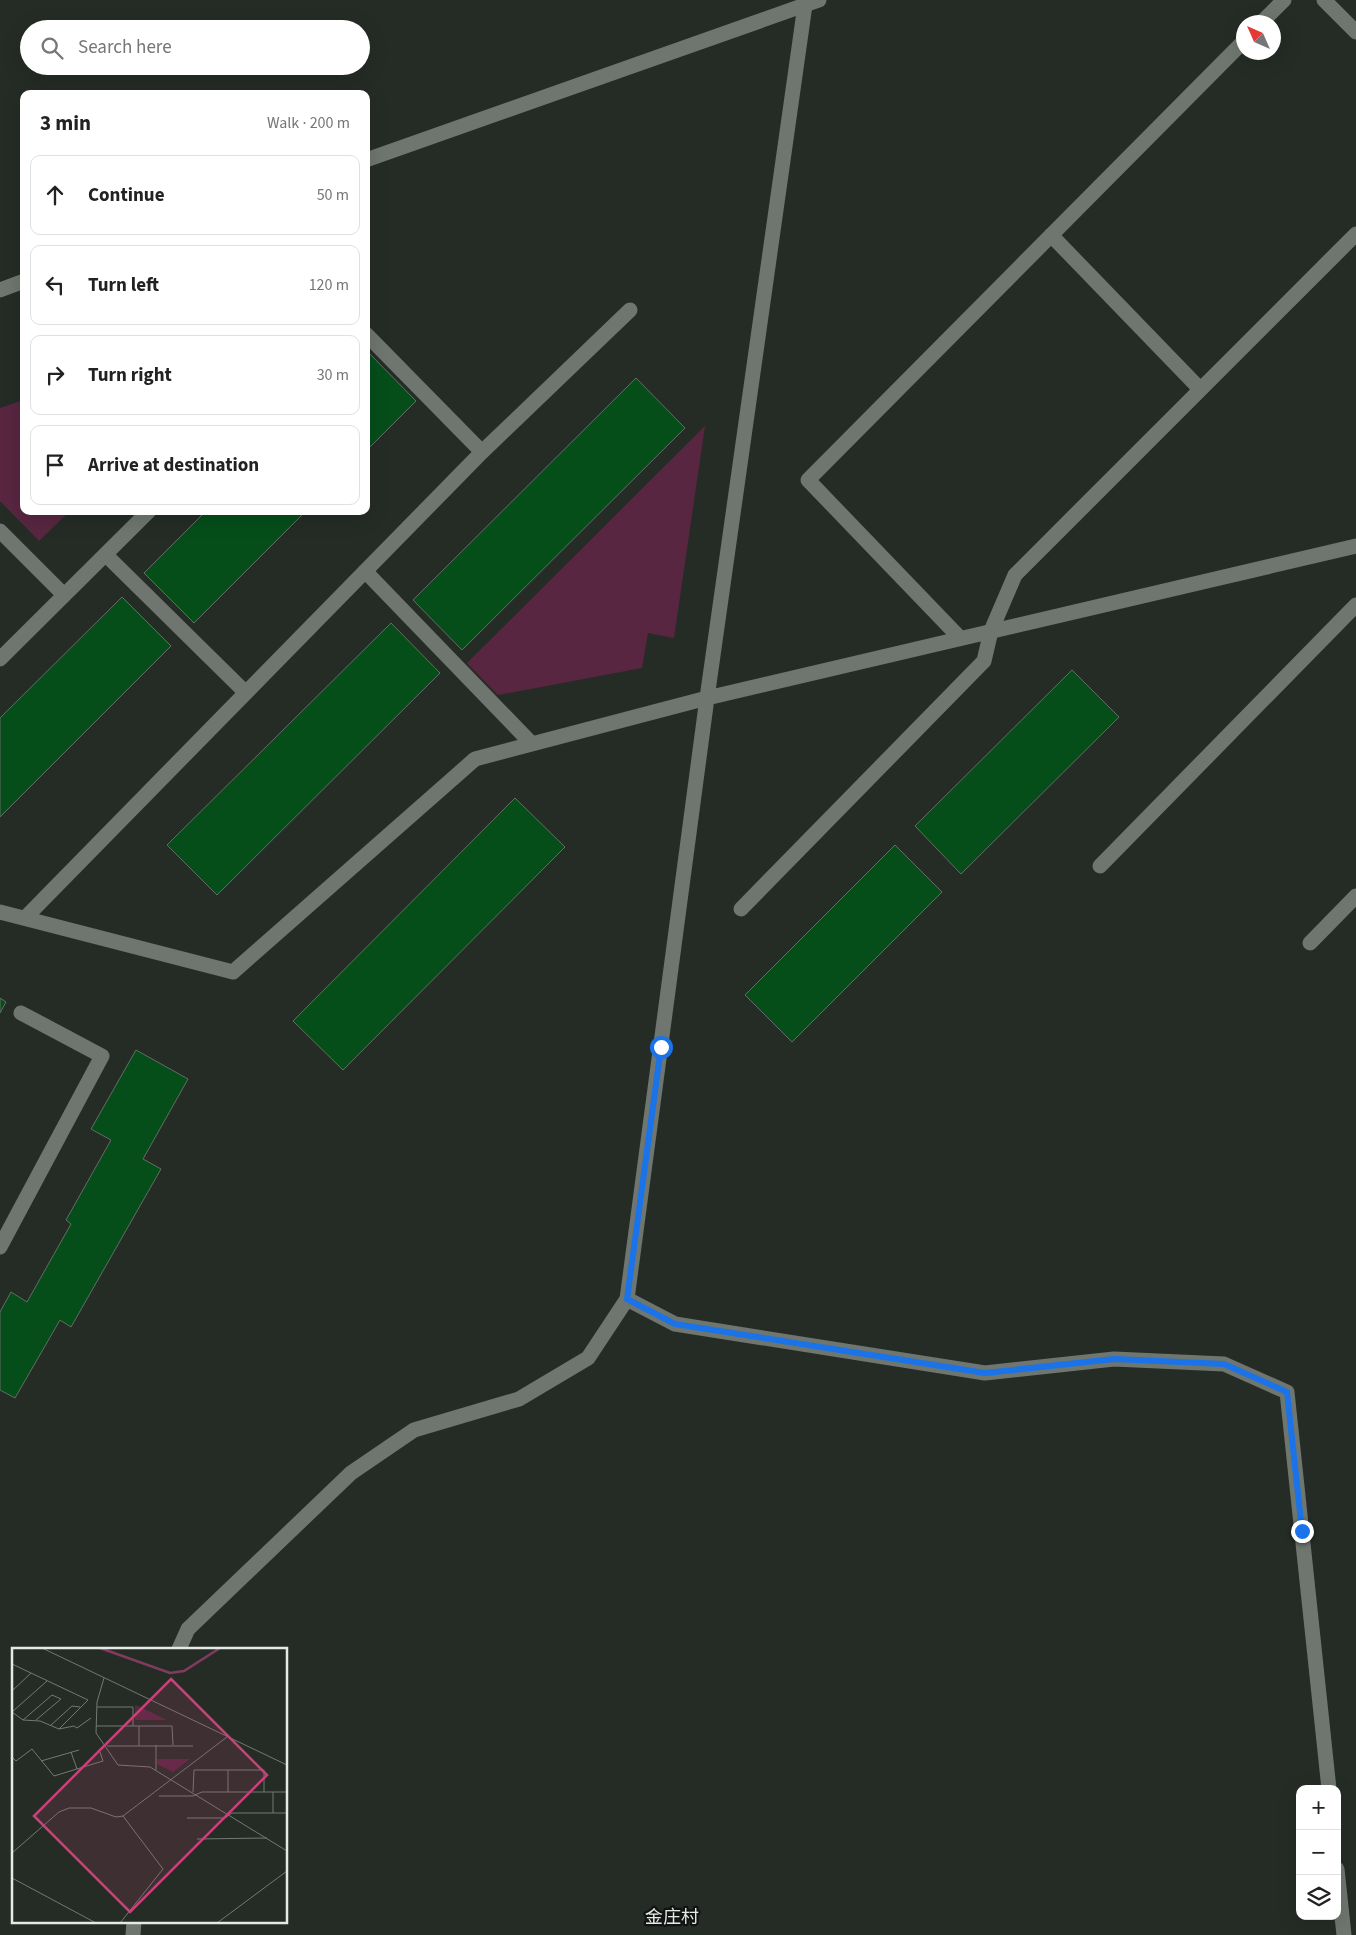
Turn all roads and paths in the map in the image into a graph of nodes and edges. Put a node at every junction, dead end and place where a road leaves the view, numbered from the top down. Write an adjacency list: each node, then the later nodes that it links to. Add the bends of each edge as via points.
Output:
1 (1284, 0): 4 (street)
2 (1324, 0): 5 (street)
3 (812, 2): 7 (street); 27 (street)
4 (1269, 15)
5 (1356, 32)
6 (1236, 49): 9 (street)
7 (370, 159)
8 (1356, 234): 14 (street)
9 (1051, 235): 14 (street); 24 (street, via 808,480)
10 (20, 283): 11 (street)
11 (0, 290)
12 (630, 310): 15 (street)
13 (370, 338): 15 (street)
14 (1200, 389): 23 (street, via 1016,576)
15 (482, 452): 20 (street)
16 (146, 515): 19 (street)
17 (0, 531): 21 (street)
18 (1356, 546): 23 (street)
19 (106, 554): 21 (street); 26 (street)
20 (365, 572): 26 (street); 28 (street)
21 (64, 595): 25 (street)
22 (1356, 605): 29 (street)
23 (990, 632): 24 (street); 31 (street, via 984,661)
24 (960, 638): 27 (street)
25 (0, 659)
26 (246, 693): 33 (street)
27 (707, 698): 28 (street); 37 (street)
28 (532, 744): 33 (street, via 475,759 233,972)
29 (1100, 866)
30 (1356, 896): 34 (street)
31 (741, 909)
32 (0, 912): 33 (street)
33 (25, 918)
34 (1310, 943)
35 (21, 1013): 36 (street, via 102,1056)
36 (0, 1247)
37 (627, 1299): 38 (street, via 588,1358 519,1399 414,1430 351,1473 188,1629); 39 (street, via 675,1324 985,1373 1114,1359 1224,1364 1287,1392)
38 (179, 1648)
39 (1329, 1785)
40 (1338, 1875): 43 (street)
41 (134, 1922): 42 (street)
42 (133, 1935)
43 (1344, 1935)

